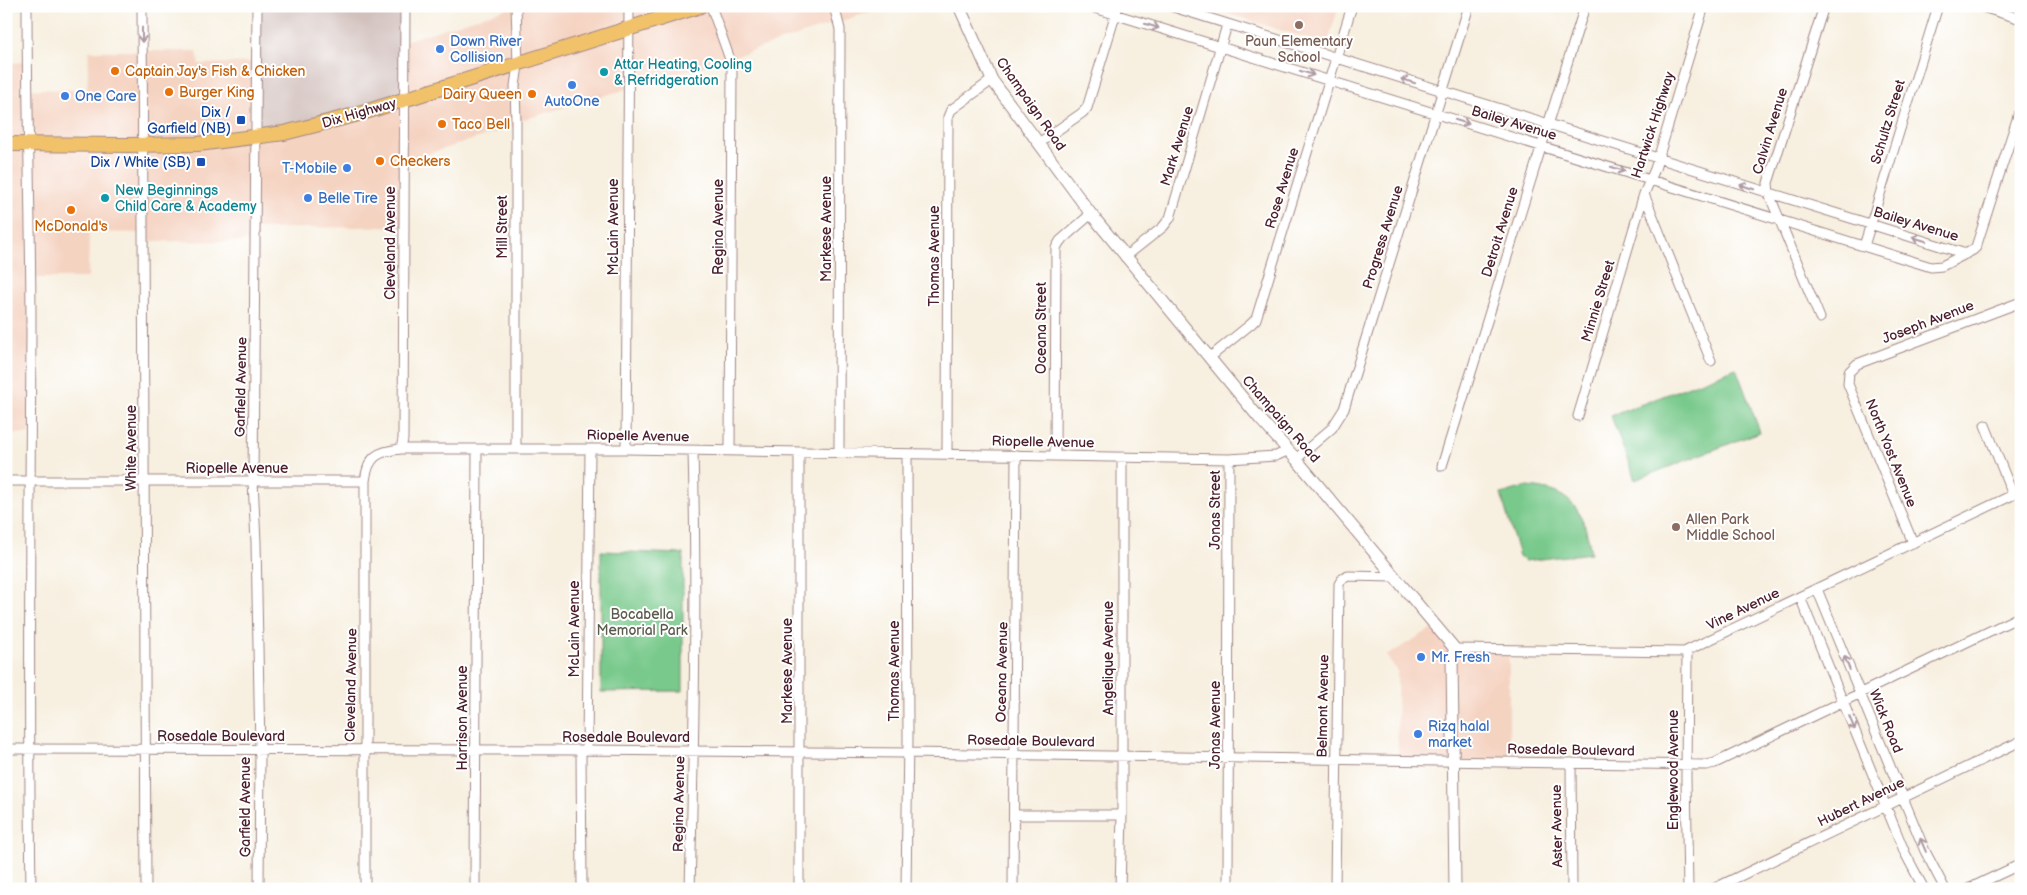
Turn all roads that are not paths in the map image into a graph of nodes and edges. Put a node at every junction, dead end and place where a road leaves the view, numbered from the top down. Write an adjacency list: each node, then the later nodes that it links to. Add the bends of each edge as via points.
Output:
1 (27, 6): 37 (street)
2 (142, 6): 38 (street, White Avenue, one-way to 38)
3 (257, 6): 34 (street, Garfield Avenue)
4 (406, 6): 30 (street, Cleveland Avenue)
5 (516, 6): 26 (street, Mill Street)
6 (629, 6): 23 (street, McLain Avenue)
7 (700, 6): 23 (main road, Dix Highway)
8 (710, 6): 62 (street, Regina Avenue, via 732,65)
9 (834, 6): 65 (street, Markese Avenue, via 840,29)
10 (959, 6): 27 (street, Champaign Road)
11 (1088, 6): 20 (street, Bailey Avenue)
12 (1170, 6): 22 (street, Bailey Avenue)
13 (1352, 6): 25 (street, Rose Avenue)
14 (1469, 6): 29 (street, Progress Avenue)
15 (1585, 6): 33 (street, Detroit Avenue)
16 (1704, 6): 40 (street, Hartwick Highway)
17 (1824, 6): 43 (street, Calvin Avenue, via 1768,183)
18 (1938, 6): 46 (street, Schultz Street)
19 (1979, 6): 21 (street)
20 (1117, 10): 24 (street, Bailey Avenue, one-way to 24); 35 (street, via 1087,108)
21 (2021, 19)
22 (1228, 25): 24 (street, Mark Avenue); 25 (street, Bailey Avenue)
23 (628, 28): 26 (main road, Dix Highway); 61 (street, McLain Avenue)
24 (1221, 47): 28 (street, Bailey Avenue, one-way to 28); 49 (street, Mark Avenue, via 1170,218)
25 (1336, 59): 28 (street, Rose Avenue); 29 (street, Bailey Avenue, one-way to 25)
26 (518, 65): 30 (main road, Dix Highway); 60 (street, Mill Street, via 515,86)
27 (992, 80): 35 (street, Champaign Road); 67 (street, Thomas Avenue, via 951,110 948,116)
28 (1329, 80): 32 (street, Bailey Avenue); 52 (street, Rose Avenue, via 1256,319)
29 (1442, 92): 32 (street, Progress Avenue); 33 (street, Bailey Avenue)
30 (405, 100): 34 (main road, Dix Highway, via 326,123); 58 (street, Cleveland Avenue)
31 (2021, 107): 48 (street, via 1978,243)
32 (1436, 113): 39 (street, Bailey Avenue, one-way to 39); 69 (street, Progress Avenue, via 1344,409 1332,428)
33 (1548, 124): 39 (street, Detroit Avenue); 40 (street, Bailey Avenue)
34 (256, 137): 38 (main road, Dix Highway, via 198,144); 78 (street, Garfield Avenue)
35 (1039, 143): 44 (street, Champaign Road)
36 (6, 144): 37 (main road, Dix Highway)
37 (27, 144): 38 (main road, Dix Highway); 75 (street)
38 (143, 145): 77 (street, White Avenue)
39 (1541, 146): 41 (street, Bailey Avenue, one-way to 41); 73 (street, Detroit Avenue)
40 (1658, 158): 41 (street, Hartwick Highway); 43 (street, Bailey Avenue, one-way to 40)
41 (1650, 180): 42 (street, Hartwick Highway); 45 (street, Bailey Avenue)
42 (1644, 194): 53 (street, Hartwick Highway); 55 (street, Minnie Street)
43 (1769, 194): 45 (street, Calvin Avenue); 46 (street, Bailey Avenue)
44 (1091, 214): 49 (street, Champaign Road); 70 (street, Oceana Street, via 1056,248)
45 (1781, 222): 47 (street, Bailey Avenue); 51 (street, Calvin Avenue)
46 (1870, 224): 47 (street, Schultz Street); 48 (street, Bailey Avenue, one-way to 46)
47 (1864, 246): 48 (street, Bailey Avenue, via 1931,267 1942,266)
48 (1966, 254)
49 (1126, 257): 52 (street, Champaign Road)
50 (2021, 302): 54 (street, Joseph Avenue, via 1857,364)
51 (1820, 318)
52 (1209, 358): 69 (street, Champaign Road)
53 (1711, 361)
54 (1849, 372): 80 (street, North Yost Avenue, via 1848,384)
55 (1578, 416)
56 (1985, 425): 79 (street)
57 (590, 448): 60 (street, Riopelle Avenue); 61 (street, Riopelle Avenue); 97 (street, McLain Avenue)
58 (401, 449): 59 (street, Riopelle Avenue); 76 (street, Riopelle Avenue, via 376,455 368,464)
59 (477, 449): 60 (street, Riopelle Avenue); 96 (street, Harrison Avenue)
60 (516, 449)
61 (626, 449): 63 (street, Riopelle Avenue)
62 (730, 450): 63 (street, Riopelle Avenue); 64 (street, Riopelle Avenue)
63 (693, 451): 98 (street, Regina Avenue)
64 (799, 452): 65 (street, Riopelle Avenue); 99 (street, Markese Avenue)
65 (839, 452): 66 (street, Riopelle Avenue)
66 (908, 454): 67 (street, Riopelle Avenue); 100 (street, Thomas Avenue)
67 (947, 454): 68 (street, Riopelle Avenue)
68 (1016, 455): 70 (street, Riopelle Avenue); 101 (street, Oceana Avenue)
69 (1292, 455): 72 (street, Riopelle Avenue); 82 (street, Champaign Road)
70 (1055, 456): 71 (street, Riopelle Avenue)
71 (1122, 457): 72 (street, Riopelle Avenue); 102 (street, Angelique Avenue)
72 (1229, 459): 81 (street, Jonas Street)
73 (1442, 466)
74 (6, 481): 75 (street, Riopelle Avenue)
75 (30, 481): 77 (street, Riopelle Avenue); 92 (street)
76 (365, 481): 78 (street, Riopelle Avenue); 95 (street, Cleveland Avenue)
77 (145, 482): 78 (street, Riopelle Avenue); 93 (street, White Avenue)
78 (253, 482): 94 (street, Garfield Avenue)
79 (2017, 493): 80 (street, Vine Avenue)
80 (1913, 543): 83 (street, Vine Avenue)
81 (1229, 561): 103 (street, Jonas Avenue)
82 (1395, 577): 86 (street, Champaign Road); 104 (street, Belmont Avenue, via 1348,576 1339,584)
83 (1817, 589): 84 (street, Vine Avenue); 88 (street, Wick Road, one-way to 83)
84 (1800, 597): 87 (street, Vine Avenue); 89 (street)
85 (2021, 616): 88 (street, Rosedale Boulevard)
86 (1455, 649): 87 (street, Vine Avenue); 105 (street, via 1452,656)
87 (1688, 651): 107 (street, Englewood Avenue)
88 (1860, 693): 89 (street, Rosedale Boulevard); 108 (street, Wick Road)
89 (1843, 701): 107 (street, Rosedale Boulevard, via 1715,764); 109 (street, one-way to 109)
90 (2021, 741): 108 (street, Hubert Avenue)
91 (6, 749): 92 (street, Rosedale Boulevard)
92 (28, 749): 93 (street, Rosedale Boulevard); 113 (street)
93 (146, 750): 94 (street, Rosedale Boulevard); 114 (street, White Avenue)
94 (260, 750): 95 (street, Rosedale Boulevard); 115 (street, Garfield Avenue)
95 (364, 750): 96 (street, Rosedale Boulevard); 116 (street, Cleveland Avenue)
96 (476, 750): 97 (street, Rosedale Boulevard); 117 (street, Harrison Avenue)
97 (584, 750): 98 (street, Rosedale Boulevard); 118 (street, McLain Avenue)
98 (694, 751): 99 (street, Rosedale Boulevard); 119 (street, Regina Avenue)
99 (800, 752): 100 (street, Rosedale Boulevard); 120 (street, Markese Avenue)
100 (908, 753): 101 (street, Rosedale Boulevard); 121 (street, Thomas Avenue)
101 (1014, 754): 102 (street, Rosedale Boulevard); 110 (street, Oceana Avenue)
102 (1122, 757): 103 (street, Rosedale Boulevard); 111 (street, Angelique Avenue)
103 (1229, 758): 104 (street, Rosedale Boulevard); 124 (street, Jonas Avenue)
104 (1336, 760): 105 (street, Rosedale Boulevard); 125 (street, Belmont Avenue)
105 (1453, 761): 106 (street, Rosedale Boulevard); 126 (street)
106 (1571, 763): 107 (street, Rosedale Boulevard); 127 (street, Aster Avenue)
107 (1686, 765): 128 (street, Englewood Avenue)
108 (1903, 798): 109 (street, Hubert Avenue); 131 (street, Wick Road, one-way to 108)
109 (1886, 806): 129 (street, Hubert Avenue); 130 (street)
110 (1014, 815): 111 (street); 122 (street, Oceana Avenue)
111 (1122, 815): 123 (street, Angelique Avenue)
112 (2021, 864): 132 (street)
113 (31, 889)
114 (146, 889)
115 (259, 889)
116 (365, 889)
117 (475, 889)
118 (582, 889)
119 (690, 889)
120 (799, 889)
121 (906, 889)
122 (1013, 889)
123 (1120, 889)
124 (1228, 889)
125 (1335, 889)
126 (1455, 889)
127 (1572, 889)
128 (1688, 889)
129 (1713, 889)
130 (1924, 889)
131 (1945, 889)
132 (1968, 889)

